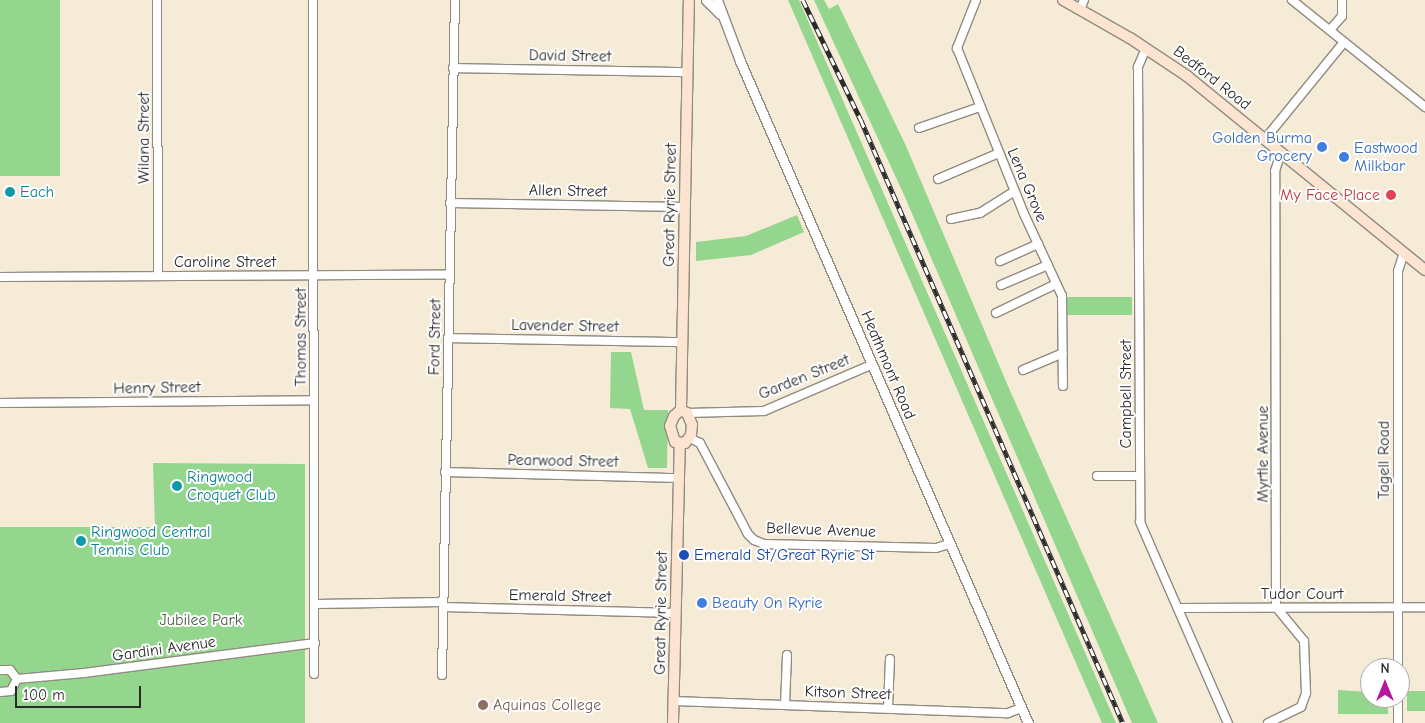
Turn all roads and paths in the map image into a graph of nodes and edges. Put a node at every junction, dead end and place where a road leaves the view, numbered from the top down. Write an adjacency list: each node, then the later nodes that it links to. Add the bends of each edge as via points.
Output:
1 (156, 0): 37 (street, Wilana Street)
2 (314, 0): 35 (street, Thomas Street)
3 (455, 0): 17 (street, Ford Street)
4 (688, 0): 5 (street); 18 (main road, Great Ryrie Street)
5 (694, 0)
6 (706, 0): 13 (street, Heathmont Road)
7 (717, 0): 13 (street, Heathmont Road)
8 (976, 0): 19 (street, Lena Grove, via 956,48)
9 (1063, 0): 12 (main road, Bedford Road)
10 (1292, 0): 14 (street)
11 (1342, 0): 14 (street, via 1342,16)
12 (1082, 4): 16 (main road, Bedford Road)
13 (723, 18): 45 (street, Heathmont Road)
14 (1330, 30): 15 (street)
15 (1344, 42): 20 (street); 22 (street)
16 (1146, 48): 22 (main road, Bedford Road); 55 (street, Campbell Street, via 1138,67)
17 (453, 68): 18 (street, David Street); 27 (street, Ford Street)
18 (687, 72): 28 (main road, Great Ryrie Street)
19 (980, 107): 21 (street); 24 (street, Lena Grove)
20 (1425, 108)
21 (919, 128)
22 (1265, 139): 23 (main road, Bedford Road)
23 (1281, 152): 31 (main road, Bedford Road); 60 (street, Myrtle Avenue, via 1275,171)
24 (999, 154): 25 (street); 26 (street, Lena Grove)
25 (938, 179)
26 (1014, 191): 29 (street, via 980,213); 30 (street, Lena Grove)
27 (450, 203): 28 (street, Allen Street); 36 (street, Ford Street)
28 (684, 208): 43 (main road, Great Ryrie Street)
29 (951, 219)
30 (1038, 244): 32 (street); 33 (street, Lena Grove)
31 (1404, 253): 34 (main road, Bedford Road); 61 (street, Tagell Road, via 1398,271)
32 (1000, 261)
33 (1048, 265): 39 (street, Lena Grove); 40 (street)
34 (1425, 270)
35 (315, 275): 36 (street, Caroline Street); 37 (street, Caroline Street); 48 (street, Thomas Street)
36 (450, 275): 42 (street, Ford Street)
37 (158, 276): 38 (street, Caroline Street)
38 (0, 277)
39 (1056, 284): 41 (street); 44 (street, Lena Grove, via 1062,296)
40 (1001, 285)
41 (996, 313)
42 (448, 338): 43 (street, Lavender Street); 53 (street, Ford Street)
43 (682, 342): 50 (main road, Great Ryrie Street)
44 (1063, 353): 46 (street); 47 (street, Lena Grove)
45 (871, 365): 50 (street, Garden Street, via 764,411); 57 (street, Heathmont Road)
46 (1023, 370)
47 (1063, 386)
48 (314, 400): 49 (street, Henry Street); 58 (street, Thomas Street)
49 (0, 404)
50 (684, 411): 51 (main road, via 692,425); 52 (main road, via 674,416 670,426 673,439)
51 (690, 438): 52 (main road); 57 (street, Bellevue Avenue, via 700,443 754,540 764,544 936,548)
52 (680, 444): 56 (main road, Great Ryrie Street)
53 (445, 472): 56 (street, Pearwood Street); 59 (street, Ford Street)
54 (1097, 476): 55 (street)
55 (1140, 476): 63 (street, Campbell Street, via 1140,522)
56 (679, 478): 64 (main road, Great Ryrie Street)
57 (949, 544): 79 (street, Heathmont Road)
58 (316, 604): 59 (street, Emerald Street); 65 (street, Thomas Street)
59 (443, 605): 64 (street, Emerald Street); 72 (street, Ford Street)
60 (1276, 607): 61 (street, Tudor Court); 63 (street, Tudor Court); 84 (street, via 1284,612 1304,641 1305,700 1296,711)
61 (1398, 607): 62 (street, Tudor Court); 67 (street, Tagell Road)
62 (1425, 607)
63 (1179, 608): 83 (street, Campbell Street)
64 (676, 613): 76 (main road, Great Ryrie Street)
65 (315, 643): 71 (street, Thomas Street); 73 (street, Gardini Avenue)
66 (787, 655): 77 (street)
67 (1398, 658)
68 (890, 659): 78 (street)
69 (0, 662): 70 (street)
70 (3, 669): 73 (street)
71 (314, 674)
72 (442, 675)
73 (17, 679): 74 (street, via 14,688)
74 (3, 692): 75 (street)
75 (0, 701)
76 (674, 701): 77 (street, Kitson Street); 81 (main road, Great Ryrie Street)
77 (785, 705): 78 (street, Kitson Street)
78 (888, 708): 79 (street, Kitson Street, via 1008,713)
79 (1021, 708): 82 (street, Heathmont Road)
80 (1398, 708): 85 (street)
81 (673, 723)
82 (1028, 723)
83 (1228, 723)
84 (1268, 723)
85 (1398, 723)

